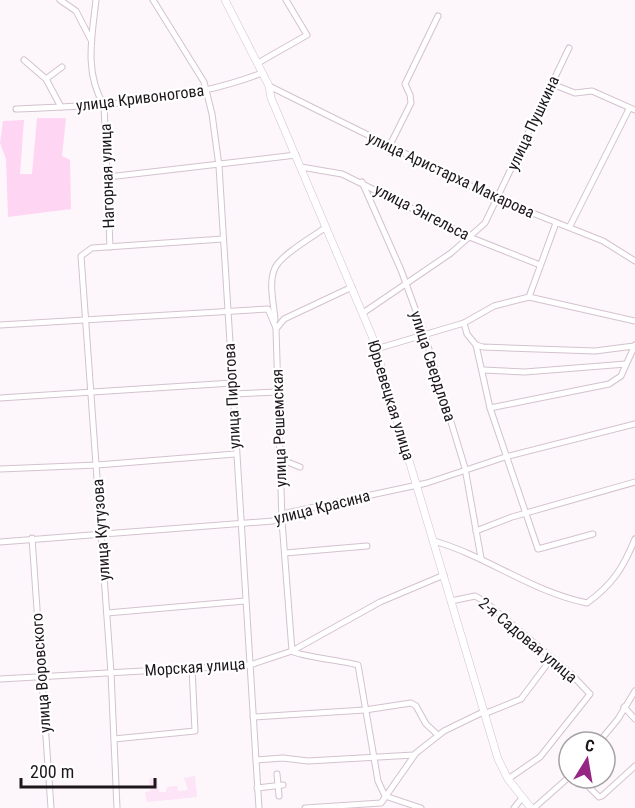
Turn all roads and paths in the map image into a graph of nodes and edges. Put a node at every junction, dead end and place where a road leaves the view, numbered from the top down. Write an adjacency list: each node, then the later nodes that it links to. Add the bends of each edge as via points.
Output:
1 (60, 0): 7 (street, via 76,11)
2 (96, 0): 7 (street, Нагорная улица)
3 (153, 0): 16 (street, улица Пирогова)
4 (225, 0): 10 (main road, Юрьевецкая улица)
5 (286, 0): 10 (street, via 307,35)
6 (438, 16): 21 (street, via 405,84 411,103)
7 (92, 41): 17 (street, Нагорная улица, via 90,65)
8 (569, 48): 14 (street, улица Пушкина)
9 (24, 60): 13 (street)
10 (258, 63): 12 (main road, Юрьевецкая улица)
11 (62, 67): 13 (street)
12 (262, 73): 15 (main road, Юрьевецкая улица); 16 (street, улица Кривоногова)
13 (46, 79): 18 (street)
14 (552, 84): 20 (street, via 575,93 592,91); 27 (street, улица Пушкина)
15 (269, 86): 21 (street, улица Аристарха Макарова); 22 (main road, Юрьевецкая улица)
16 (207, 91): 17 (street, улица Кривоногова); 23 (street, улица Пирогова)
17 (104, 105): 18 (street, улица Кривоногова); 25 (street, Нагорная улица)
18 (60, 107): 19 (street, улица Кривоногова)
19 (16, 109)
20 (632, 109): 29 (street)
21 (389, 147): 27 (street, улица Аристарха Макарова)
22 (296, 155): 23 (street); 24 (main road, Юрьевецкая улица)
23 (219, 166): 25 (street); 32 (street, улица Пирогова)
24 (301, 167): 26 (street, улица Энгельса); 30 (main road, Юрьевецкая улица)
25 (108, 177): 33 (street, Нагорная улица)
26 (362, 182): 31 (street, улица Энгельса); 36 (street, улица Свердлова)
27 (497, 199): 28 (street, улица Аристарха Макарова); 31 (street, улица Пушкина)
28 (556, 223): 29 (street, улица Аристарха Макарова); 35 (street)
29 (570, 226): 34 (street, улица Аристарха Макарова)
30 (326, 227): 37 (main road, Юрьевецкая улица); 42 (street, улица Решемская, via 275,268)
31 (472, 238): 35 (street, улица Энгельса); 36 (street, улица Пушкина)
32 (223, 239): 33 (street); 39 (street, улица Пирогова)
33 (110, 247): 41 (street, улица Кутузова, via 83,252)
34 (635, 261)
35 (540, 265): 38 (street)
36 (404, 284): 40 (street, улица Пушкина); 47 (street, улица Свердлова)
37 (352, 287): 40 (main road, Юрьевецкая улица); 46 (street, via 284,319)
38 (529, 297): 43 (street); 44 (street, via 494,306)
39 (227, 312): 41 (street); 42 (street, via 268,309); 53 (street, улица Пирогова)
40 (363, 313): 50 (main road, Юрьевецкая улица)
41 (85, 321): 45 (street); 54 (street, улица Кутузова)
42 (275, 321): 46 (street, улица Решемская)
43 (635, 321)
44 (464, 323): 47 (street); 48 (street)
45 (0, 325)
46 (277, 328): 55 (street, улица Решемская)
47 (424, 333): 50 (street); 65 (street, улица Свердлова)
48 (476, 345): 49 (street, via 595,351); 52 (street)
49 (635, 346): 51 (street)
50 (376, 349): 68 (main road, Юрьевецкая улица)
51 (626, 364): 52 (street, via 525,372); 58 (street, via 621,376 609,384)
52 (483, 370): 58 (street)
53 (232, 383): 54 (street); 56 (street, улица Пирогова)
54 (91, 390): 57 (street); 63 (street, улица Кутузова)
55 (278, 392): 56 (street); 62 (street, улица Решемская)
56 (233, 394): 60 (street, улица Пирогова)
57 (0, 398)
58 (490, 408): 61 (street)
59 (635, 424): 61 (street, улица Красина)
60 (234, 454): 63 (street); 71 (street, улица Пирогова)
61 (505, 457): 65 (street, улица Красина); 69 (street)
62 (280, 459): 64 (street); 70 (street, улица Решемская)
63 (97, 465): 66 (street); 73 (street, улица Кутузова)
64 (300, 467)
65 (465, 468): 68 (street, улица Красина); 72 (street, улица Свердлова)
66 (0, 469)
67 (635, 482): 69 (street)
68 (417, 484): 70 (street, улица Красина); 77 (main road, Юрьевецкая улица)
69 (527, 513): 72 (street); 74 (street, via 540,550)
70 (282, 514): 71 (street, улица Красина, via 273,520); 80 (street, улица Решемская)
71 (239, 525): 73 (street, улица Красина); 83 (street, улица Пирогова)
72 (476, 531): 81 (street, улица Свердлова)
73 (99, 534): 75 (street, улица Красина); 85 (street, улица Кутузова)
74 (593, 534)
75 (32, 538): 78 (street, улица Красина); 91 (street, улица Воровского)
76 (635, 539): 81 (street, via 623,568 587,603 560,596)
77 (434, 541): 81 (street); 82 (main road, Юрьевецкая улица)
78 (0, 542)
79 (367, 546): 80 (street)
80 (285, 553): 86 (street, улица Решемская)
81 (481, 558)
82 (444, 575): 84 (main road, Юрьевецкая улица); 86 (street, via 363,611)
83 (245, 601): 85 (street); 88 (street, улица Пирогова)
84 (451, 601): 87 (street, 2-я Садовая улица, via 475,596 484,601); 96 (main road, Юрьевецкая улица)
85 (106, 613): 90 (street, улица Кутузова)
86 (292, 651): 88 (street, Морская улица); 95 (street, Морская улица, via 358,665)
87 (551, 659): 96 (street, via 521,699); 107 (street, 2-я Садовая улица, via 590,694 540,757)
88 (250, 665): 89 (street, Морская улица); 97 (street, улица Пирогова)
89 (192, 668): 90 (street, Морская улица); 101 (street, via 195,731)
90 (111, 673): 91 (street, Морская улица); 101 (street, улица Кутузова)
91 (42, 676): 92 (street, Морская улица); 117 (street, улица Воровского)
92 (0, 679)
93 (635, 691): 94 (street)
94 (624, 707): 98 (street); 99 (street)
95 (365, 710): 97 (street); 100 (street, via 414,703); 103 (street, Морская улица)
96 (483, 713): 100 (street); 107 (main road, Юрьевецкая улица)
97 (253, 717): 104 (street, улица Пирогова)
98 (635, 719)
99 (608, 730)
100 (438, 735): 102 (street)
101 (114, 738): 118 (street, улица Кутузова)
102 (414, 755): 103 (street); 115 (street)
103 (372, 756): 104 (street, via 318,761); 115 (street, Морская улица)
104 (255, 760): 111 (street, улица Пирогова)
105 (635, 766): 108 (street)
106 (277, 774): 109 (street)
107 (508, 779): 116 (main road, Юрьевецкая улица)
108 (617, 782)
109 (280, 786): 111 (street); 114 (street)
110 (557, 787): 123 (street)
111 (257, 788): 119 (street, улица Пирогова)
112 (592, 790): 113 (street, via 599,797)
113 (609, 790)
114 (279, 796)
115 (385, 796): 120 (street, via 381,802); 121 (street)
116 (522, 798): 122 (street); 123 (main road, Юрьевецкая улица)
117 (51, 808)
118 (117, 808)
119 (259, 808)
120 (305, 808)
121 (421, 808)
122 (514, 808)
123 (533, 808)

